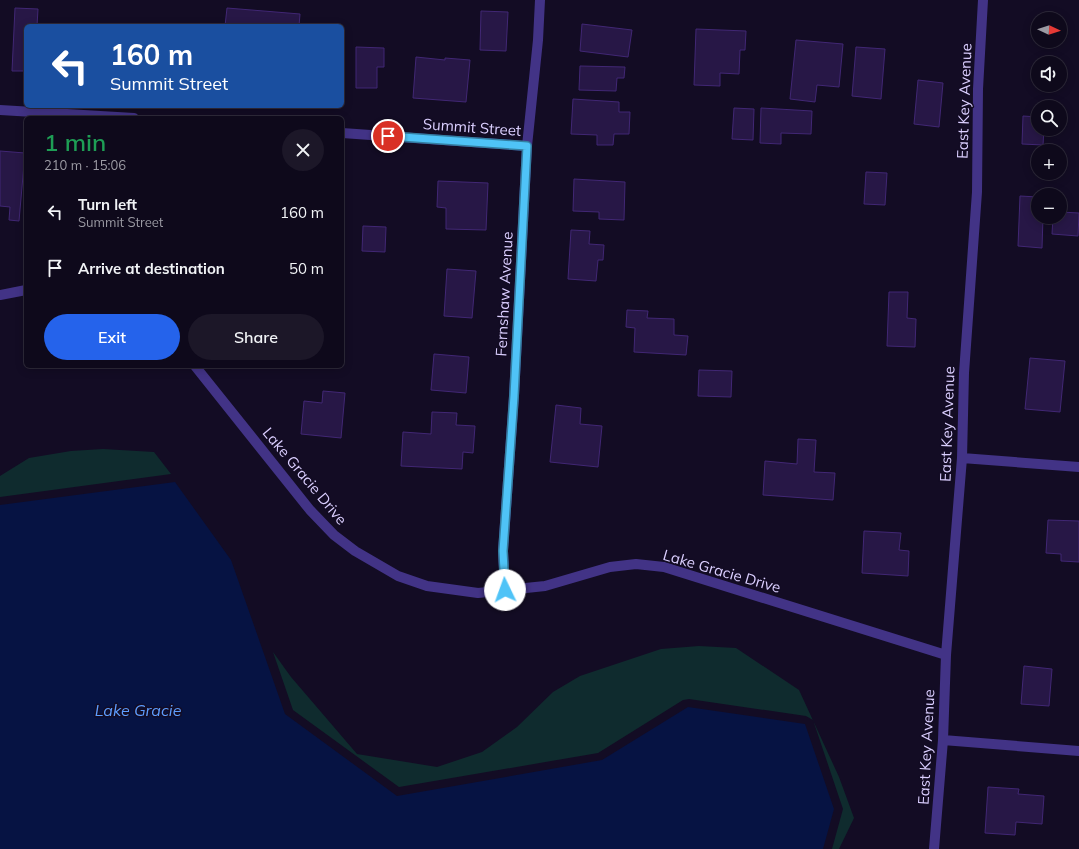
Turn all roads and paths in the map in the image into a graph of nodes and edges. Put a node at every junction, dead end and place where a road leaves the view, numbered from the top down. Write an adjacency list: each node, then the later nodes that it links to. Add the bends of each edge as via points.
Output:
1 (540, 0): 6 (street, Fernshaw Avenue)
2 (983, 0): 10 (street, East Key Avenue, via 978,89 977,192 964,373)
3 (0, 110): 4 (street)
4 (100, 116)
5 (344, 132): 6 (street, Summit Street)
6 (527, 146): 12 (street, Fernshaw Avenue, via 503,551)
7 (24, 290): 8 (street)
8 (0, 295)
9 (197, 368): 12 (street, Lake Gracie Drive, via 310,510 334,535 355,551 398,576 427,586 478,592)
10 (962, 458): 11 (street); 13 (street, East Key Avenue)
11 (1079, 467)
12 (505, 590): 13 (street, Lake Gracie Drive, via 545,586 610,567 636,564 664,567)
13 (946, 656): 14 (street, East Key Avenue)
14 (943, 740): 15 (street); 16 (street, East Key Avenue)
15 (1079, 751)
16 (934, 849)

